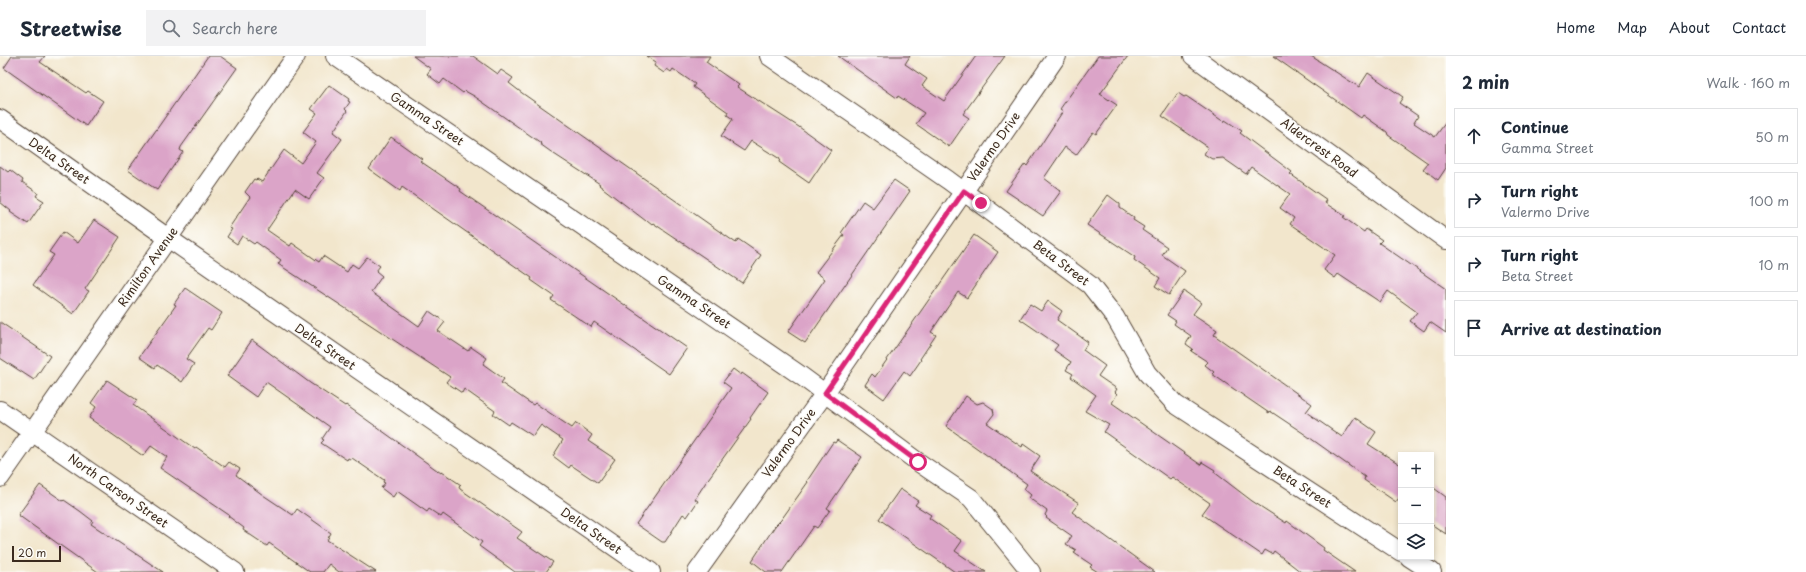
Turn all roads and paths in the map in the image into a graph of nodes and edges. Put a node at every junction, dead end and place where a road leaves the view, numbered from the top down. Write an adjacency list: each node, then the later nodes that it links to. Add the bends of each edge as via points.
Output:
1 (296, 56): 8 (street, Rimilton Avenue)
2 (335, 56): 10 (street, Gamma Street)
3 (769, 56): 7 (street, Beta Street)
4 (1058, 56): 7 (street, Valermo Drive)
5 (1193, 56): 9 (street, Aldercrest Road)
6 (0, 119): 8 (street, Delta Street)
7 (964, 191): 10 (street, Valermo Drive); 14 (street, Beta Street, via 1090,285 1115,317 1146,373 1175,404)
8 (168, 238): 12 (street, Rimilton Avenue); 17 (street, Delta Street)
9 (1446, 240)
10 (825, 393): 18 (street, Valermo Drive); 19 (street, Gamma Street, via 971,498)
11 (0, 410): 12 (street, North Carson Street)
12 (32, 432): 13 (street, Rimilton Avenue); 16 (street, North Carson Street)
13 (0, 478)
14 (1398, 550)
15 (1414, 560): 20 (street)
16 (235, 572)
17 (651, 572)
18 (697, 572)
19 (1031, 572)
20 (1432, 572)

